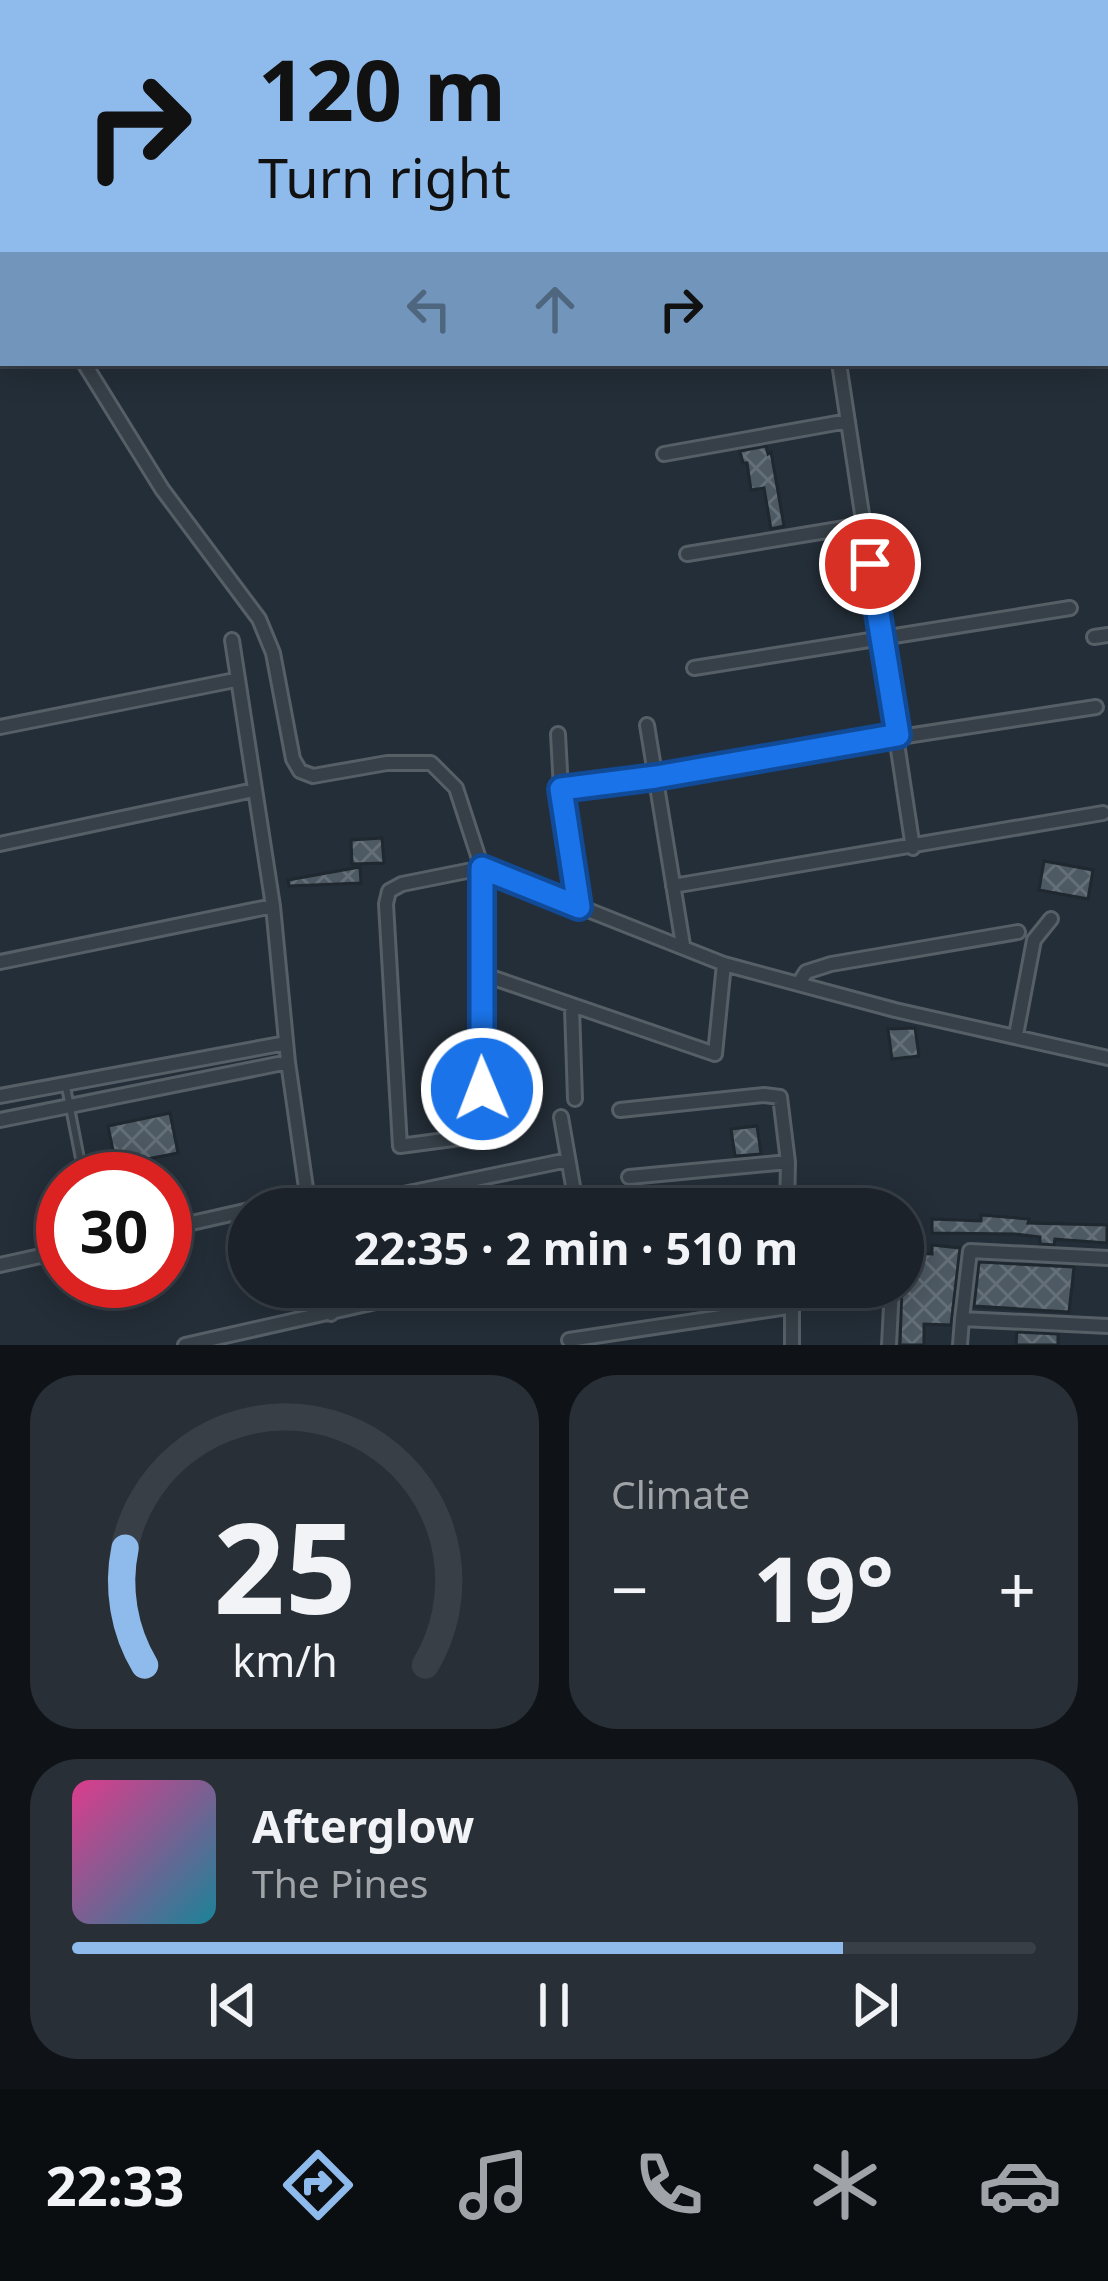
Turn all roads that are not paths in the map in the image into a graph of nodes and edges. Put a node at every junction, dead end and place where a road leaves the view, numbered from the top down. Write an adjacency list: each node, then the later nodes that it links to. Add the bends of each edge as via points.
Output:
1 (86, 366): 23 (street, via 162,489 260,619 300,771 431,764 456,788)
2 (839, 366): 3 (street)
3 (848, 421): 4 (street); 5 (street)
4 (664, 454)
5 (863, 525): 6 (street); 9 (street)
6 (687, 554)
7 (1070, 608): 9 (street)
8 (232, 640): 11 (street)
9 (883, 640): 10 (street); 16 (street)
10 (694, 668)
11 (236, 680): 14 (street); 19 (street)
12 (1096, 707): 16 (street)
13 (647, 725): 17 (street)
14 (0, 727)
15 (558, 734): 18 (street)
16 (898, 735): 17 (street); 22 (street)
17 (656, 777): 18 (street); 24 (street)
18 (561, 789): 26 (street)
19 (254, 790): 21 (street); 25 (street)
20 (1103, 813): 22 (street)
21 (0, 844)
22 (914, 848): 24 (street)
23 (482, 868): 26 (street); 32 (street); 32 (street, via 388,891 400,1146 475,1136 483,1128)
24 (673, 886): 29 (street)
25 (273, 906): 30 (street); 36 (street)
26 (579, 907): 29 (street)
27 (1051, 919): 35 (street, via 1034,940)
28 (1018, 932): 33 (street, via 831,964)
29 (683, 945): 31 (street)
30 (0, 962)
31 (724, 964): 33 (street); 34 (street, via 715,1054)
32 (479, 973): 34 (street)
33 (799, 983): 35 (street)
34 (572, 1008): 41 (street)
35 (1016, 1035): 37 (street)
36 (286, 1043): 38 (street); 39 (street)
37 (1108, 1058)
38 (288, 1062): 42 (street); 50 (street)
39 (65, 1084): 40 (street); 42 (lane)
40 (0, 1096)
41 (575, 1099)
42 (70, 1106): 45 (street); 46 (lane)
43 (620, 1110): 48 (street, via 780,1097)
44 (561, 1117): 47 (street)
45 (0, 1120)
46 (79, 1152)
47 (568, 1160): 51 (street); 52 (street)
48 (788, 1162): 49 (street); 53 (street)
49 (629, 1177)
50 (305, 1188)
51 (433, 1188)
52 (573, 1188)
53 (788, 1188)
54 (228, 1215): 55 (street)
55 (192, 1222)
56 (36, 1257): 58 (street)
57 (1108, 1258): 65 (street, via 970,1252)
58 (0, 1265)
59 (330, 1308): 64 (street)
60 (356, 1308): 64 (street)
61 (781, 1308): 67 (street)
62 (794, 1308): 69 (street)
63 (891, 1308): 70 (street)
64 (331, 1314): 68 (street)
65 (962, 1319): 66 (street); 71 (street)
66 (1108, 1325)
67 (569, 1340)
68 (185, 1345)
69 (792, 1345)
70 (889, 1345)
71 (960, 1345)

